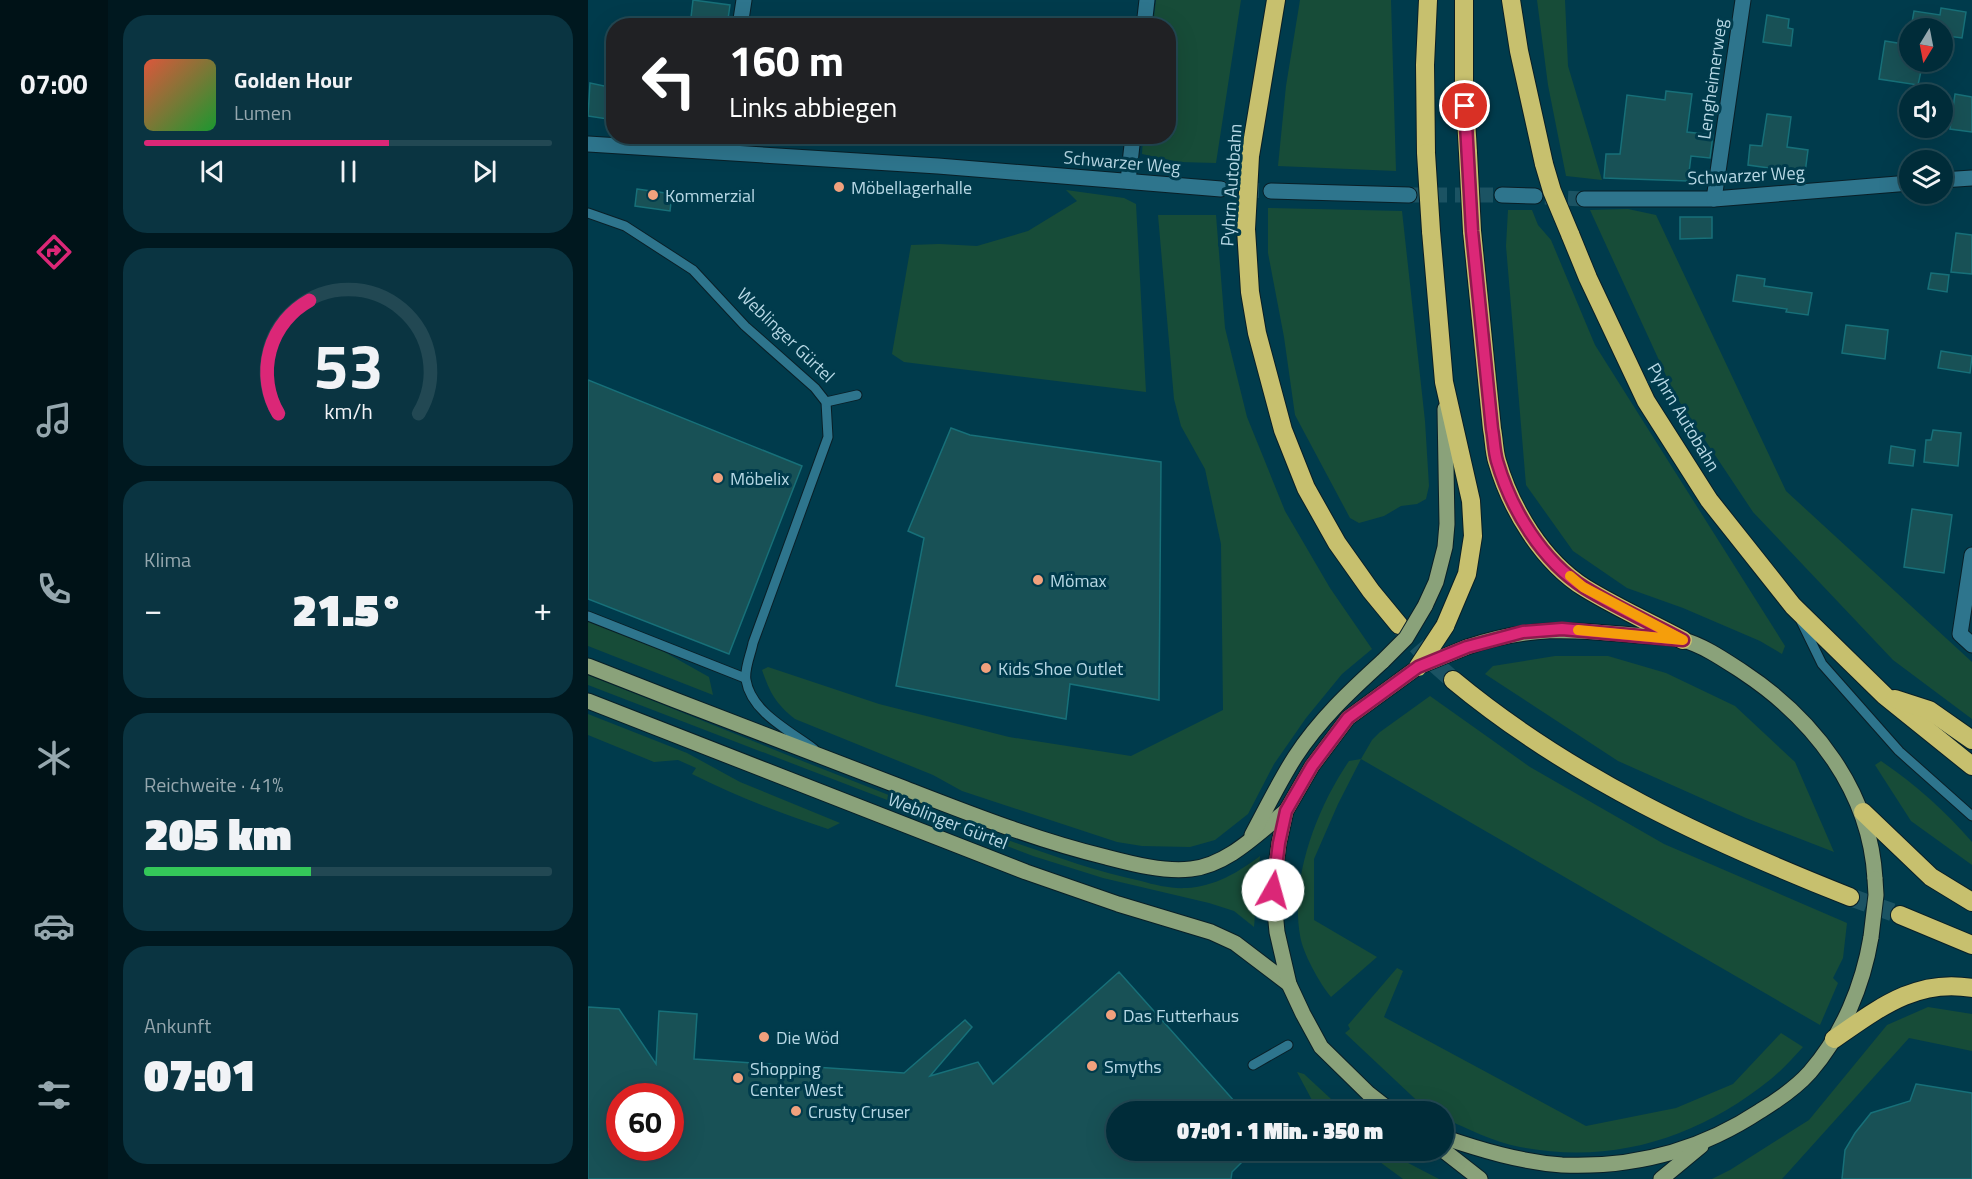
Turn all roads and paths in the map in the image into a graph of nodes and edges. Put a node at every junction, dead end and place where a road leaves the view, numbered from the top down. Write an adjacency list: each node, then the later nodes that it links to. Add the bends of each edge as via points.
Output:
1 (744, 0): 8 (street)
2 (1147, 0): 9 (street)
3 (1276, 0): 32 (highway, Pyhrn Autobahn, bridge, via 1250,156 1246,229 1257,333 1283,430 1306,488 1337,543)
4 (1428, 0): 26 (highway, bridge, via 1426,153)
5 (1464, 0): 33 (highway, bridge, via 1472,231 1497,460 1530,533 1557,565 1583,587)
6 (1511, 0): 30 (highway, Pyhrn Autobahn, bridge, via 1544,164 1588,278 1646,401 1709,500)
7 (1743, 0): 24 (street, Lengheimerweg)
8 (741, 18)
9 (1145, 18)
10 (588, 144): 13 (street, Schwarzer Weg)
11 (723, 144): 13 (street)
12 (1132, 144): 16 (street)
13 (721, 153): 16 (street, Schwarzer Weg)
14 (1972, 178): 15 (street)
15 (1953, 179)
16 (1128, 181): 18 (street, Schwarzer Weg)
17 (1899, 184): 24 (street, Schwarzer Weg)
18 (1221, 189)
19 (1270, 191): 20 (street)
20 (1409, 195)
21 (1502, 195): 22 (street)
22 (1535, 196)
23 (1584, 199): 24 (street, Schwarzer Weg)
24 (1714, 199)
25 (588, 213): 28 (lane, Weblinger Gürtel, via 625,226 693,270 745,326)
26 (1444, 382): 36 (highway, bridge, via 1471,501 1473,536 1467,574 1446,626); 47 (main road, bridge, via 1447,524 1436,582 1406,638 1341,699 1295,757)
27 (857, 395): 28 (lane)
28 (826, 402): 37 (lane, Weblinger Gürtel, via 828,437 753,643)
29 (1972, 560): 34 (street, via 1960,634)
30 (1793, 606): 39 (highway, Pyhrn Autobahn); 46 (lane, via 1822,664 1899,751)
31 (588, 616): 37 (lane)
32 (1399, 625)
33 (1683, 640): 36 (main road, bridge, via 1562,629 1523,632 1467,647); 45 (main road, via 1724,659 1787,705 1824,745)
34 (1972, 645)
35 (588, 666): 42 (main road, Weblinger Gürtel)
36 (1418, 667): 44 (main road, via 1348,718 1312,766)
37 (745, 678): 42 (lane, Weblinger Gürtel, via 761,710)
38 (1453, 680): 48 (highway, via 1538,744 1656,813)
39 (1885, 696): 41 (highway, via 1929,710); 43 (highway, Pyhrn Autobahn)
40 (588, 701): 52 (main road, Weblinger Gürtel, via 1026,872 1211,932 1235,943)
41 (1972, 740)
42 (828, 759): 47 (main road, Weblinger Gürtel, via 998,824 1126,862 1192,869 1217,862)
43 (1972, 766)
44 (1286, 811): 47 (main road, Weblinger Gürtel); 52 (main road, via 1273,890 1277,932)
45 (1863, 812): 49 (highway, via 1931,877); 54 (main road, bridge, via 1875,879 1871,937 1859,988)
46 (1972, 816)
47 (1249, 840)
48 (1850, 897)
49 (1972, 902)
50 (1900, 915): 51 (highway)
51 (1972, 945)
52 (1289, 984): 57 (main road, via 1321,1047)
53 (1972, 988): 54 (highway, via 1927,988 1902,996)
54 (1834, 1039): 59 (main road, via 1809,1072 1781,1098)
55 (1288, 1045): 56 (lane)
56 (1253, 1065)
57 (1378, 1101)
58 (1454, 1141): 59 (main road, via 1561,1165 1647,1160)
59 (1708, 1141): 62 (main road)
60 (1454, 1159): 61 (main road)
61 (1479, 1179)
62 (1661, 1179)

